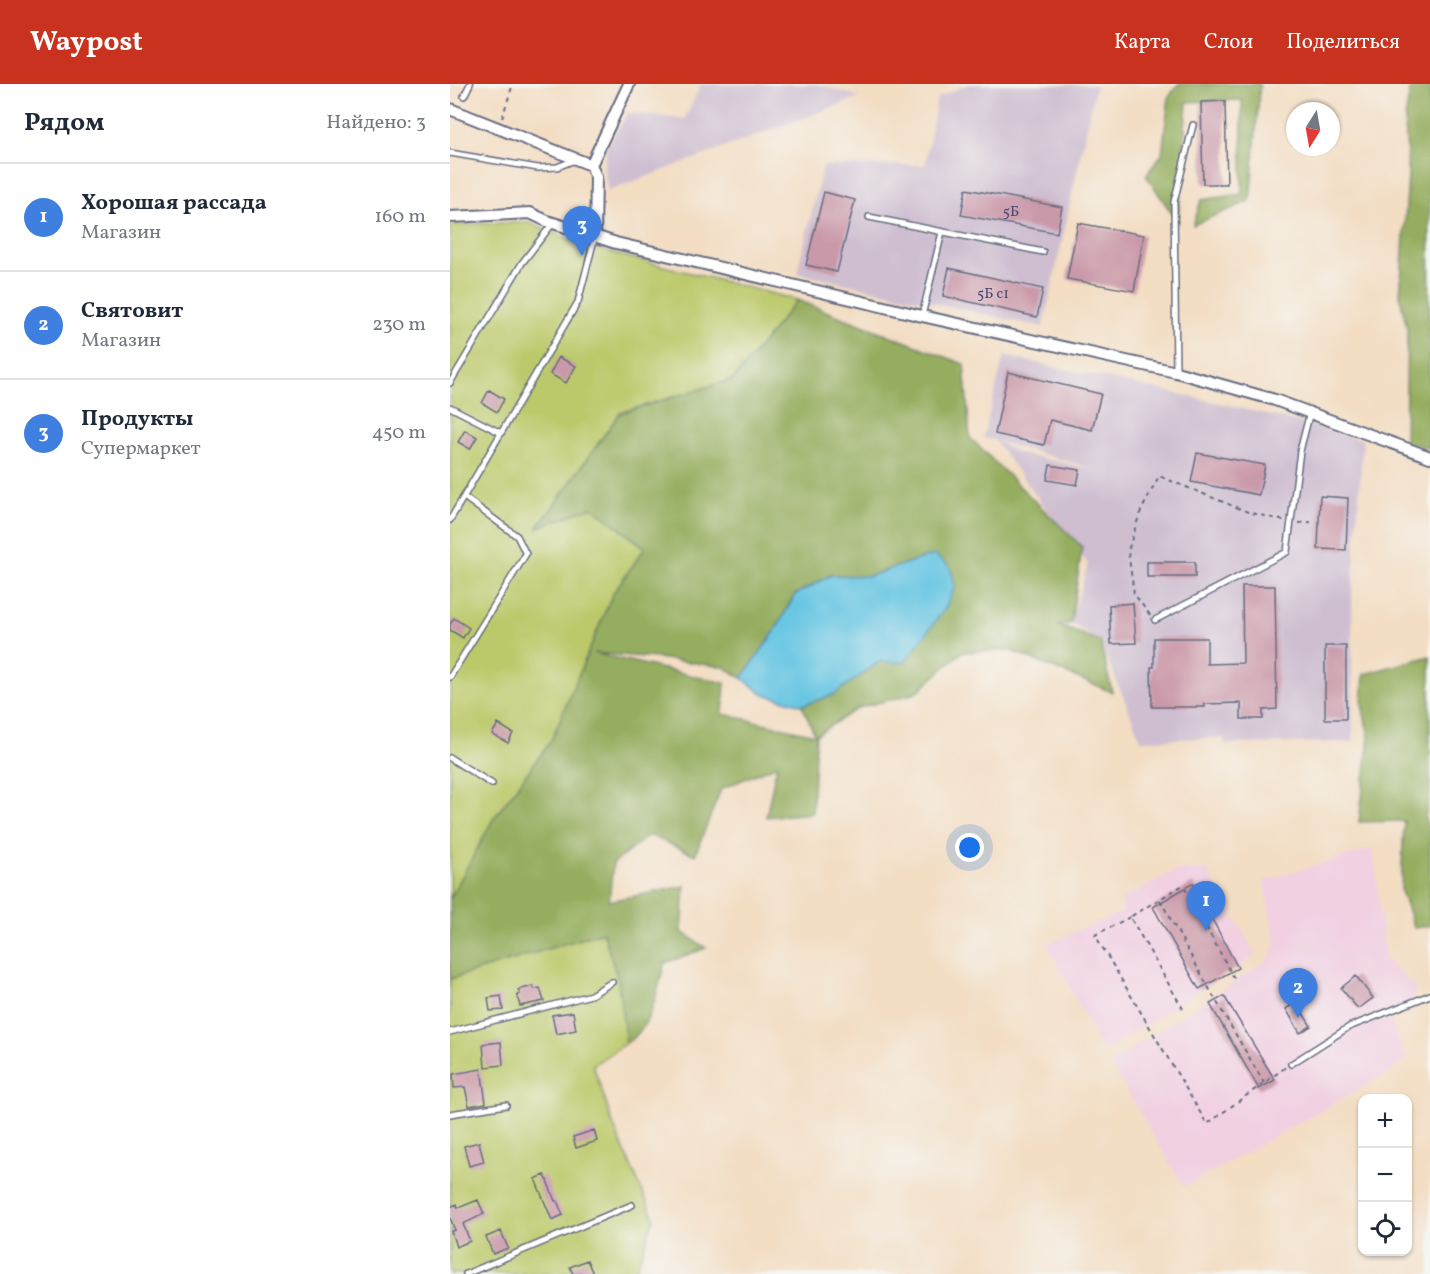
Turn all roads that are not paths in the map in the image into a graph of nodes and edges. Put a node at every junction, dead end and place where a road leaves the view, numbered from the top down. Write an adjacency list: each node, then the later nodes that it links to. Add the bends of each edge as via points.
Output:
1 (470, 84): 3 (lane)
2 (629, 84): 8 (street)
3 (465, 96)
4 (450, 109): 7 (street)
5 (1193, 125): 16 (lane, via 1174,202)
6 (450, 153): 7 (lane, via 538,168)
7 (577, 159): 8 (street)
8 (591, 165): 13 (street, via 596,177)
9 (450, 217): 11 (street, via 530,213)
10 (868, 217): 12 (lane)
11 (553, 223): 13 (street); 17 (lane, via 522,263)
12 (942, 232): 14 (lane); 15 (lane)
13 (595, 236): 15 (street); 20 (lane, via 578,302)
14 (1043, 252)
15 (922, 316): 16 (street)
16 (1176, 372): 19 (street)
17 (450, 383)
18 (450, 407): 20 (lane)
19 (1310, 412): 21 (street); 24 (lane, via 1300,451 1287,552)
20 (501, 433): 22 (lane)
21 (1430, 457)
22 (464, 497): 23 (lane); 25 (lane, via 517,536 526,554)
23 (450, 520)
24 (1155, 620)
25 (450, 677)
26 (450, 758): 27 (lane)
27 (492, 784)
28 (612, 981): 30 (lane, via 591,995)
29 (1430, 995): 31 (lane, via 1349,1027)
30 (450, 1032)
31 (1291, 1064)
32 (506, 1105): 33 (lane)
33 (450, 1114)
34 (632, 1205): 35 (lane)
35 (466, 1274)

